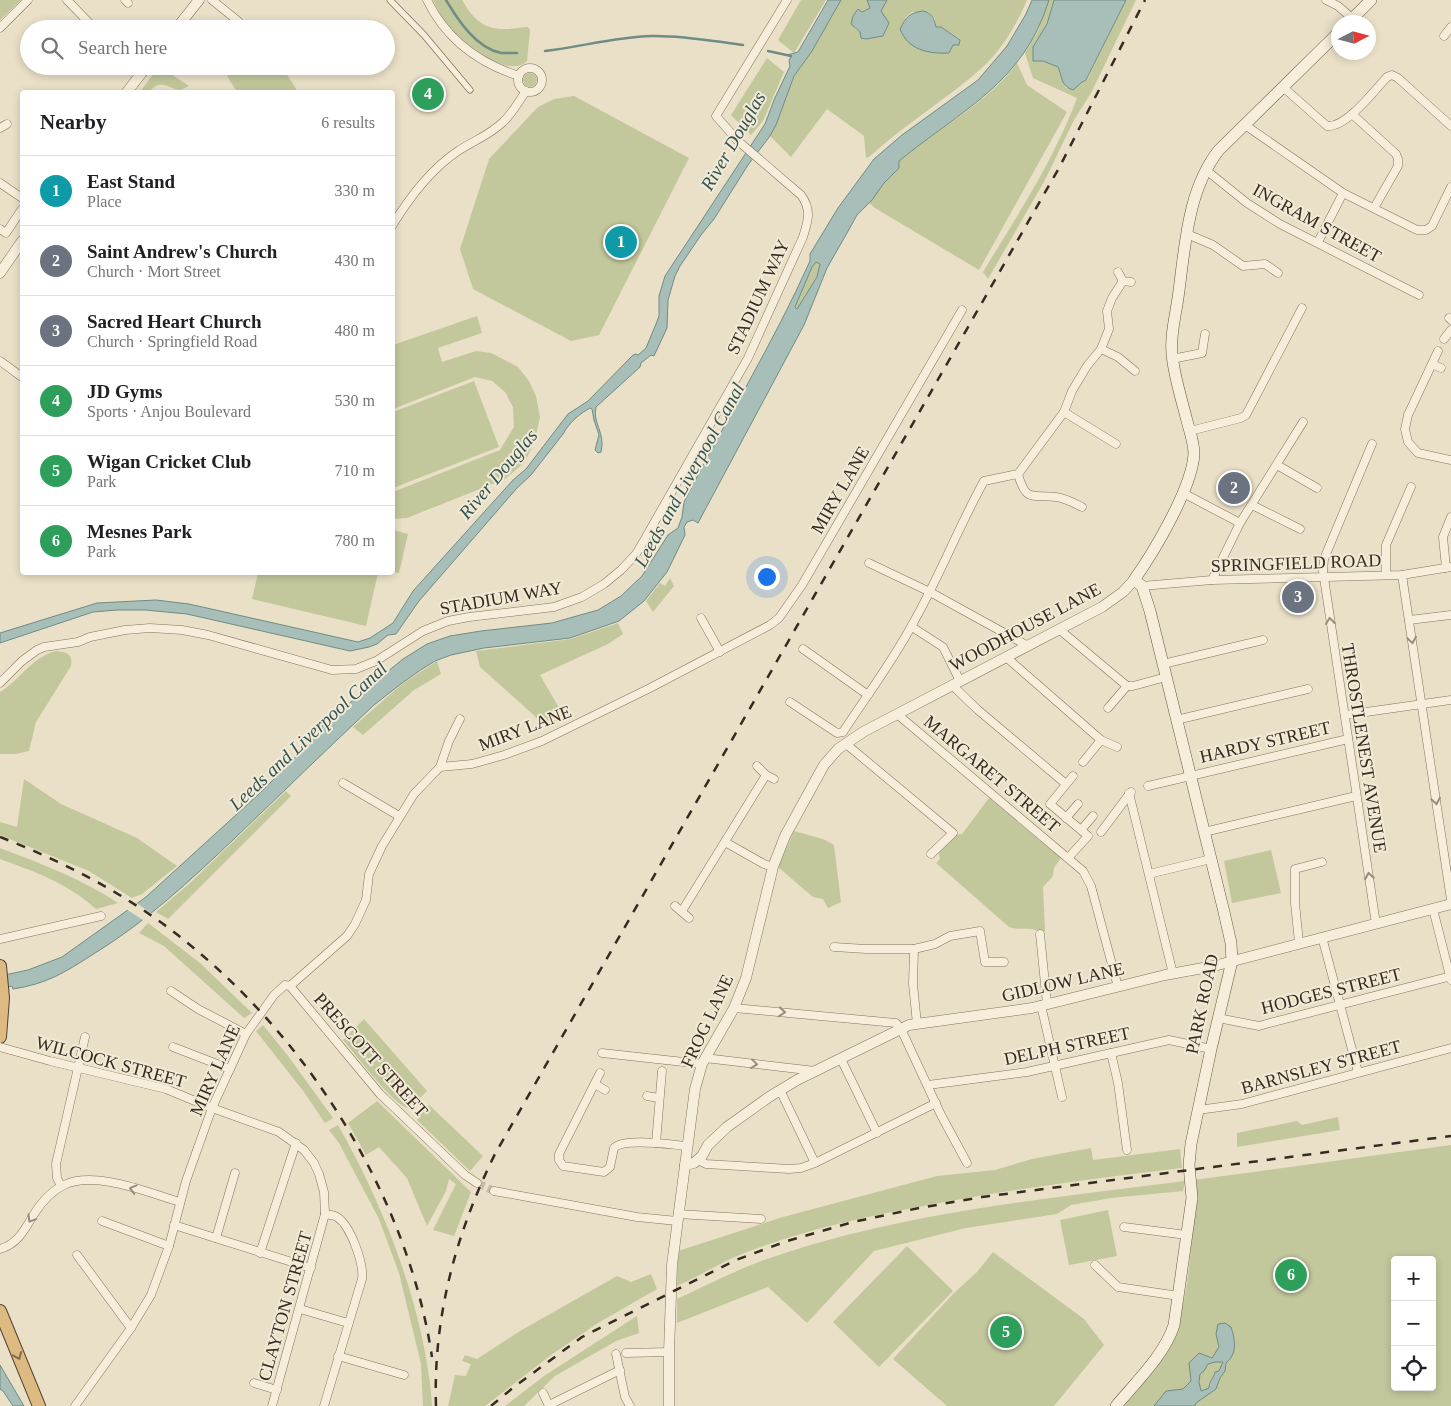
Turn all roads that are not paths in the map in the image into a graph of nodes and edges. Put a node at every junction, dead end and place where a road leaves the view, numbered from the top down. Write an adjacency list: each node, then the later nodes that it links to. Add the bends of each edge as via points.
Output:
1 (28, 0): 15 (street)
2 (67, 0): 12 (street)
3 (199, 0): 13 (street)
4 (212, 0): 14 (street)
5 (390, 0): 23 (street)
6 (428, 0): 20 (street, via 434,14 452,37 487,63)
7 (787, 0): 95 (street, STADIUM WAY, via 716,116 738,141 806,202 809,211 803,237 748,358 636,554 617,574 582,597 554,607 469,616 437,625 369,665 347,670 332,670 182,630 150,628 125,630 37,650)
8 (1326, 0): 10 (street)
9 (1371, 0): 11 (main road)
10 (1346, 15)
11 (1357, 15)
12 (86, 20)
13 (183, 20)
14 (237, 20)
15 (0, 28)
16 (1451, 28): 17 (street)
17 (1444, 36)
18 (1331, 40): 21 (main road, WOODHOUSE LANE)
19 (140, 75): 22 (street)
20 (519, 76): 24 (street, via 520,86); 24 (street, via 530,68 540,75 537,89)
21 (1284, 88): 25 (street, via 1327,126 1334,127); 26 (main road, WOODHOUSE LANE)
22 (129, 90)
23 (470, 90)
24 (526, 91): 35 (street, via 502,123 438,167)
25 (1352, 114): 27 (street, via 1392,75); 33 (street, via 1398,159 1398,166)
26 (1245, 125): 28 (main road, WOODHOUSE LANE, via 1220,150); 31 (street)
27 (1451, 126)
28 (1206, 170): 37 (main road, WOODHOUSE LANE); 38 (street, INGRAM STREET, via 1247,203 1280,224)
29 (0, 182): 32 (street)
30 (1451, 188): 33 (street, via 1432,226 1426,230 1417,230)
31 (1343, 192): 33 (street); 38 (street)
32 (20, 197)
33 (1374, 208)
34 (20, 211): 36 (street, via 6,233)
35 (395, 222)
36 (0, 229)
37 (1187, 234): 41 (street, via 1213,245 1243,266 1265,264); 51 (main road, WOODHOUSE LANE)
38 (1318, 242): 43 (street, INGRAM STREET)
39 (20, 245): 42 (street)
40 (1118, 272): 49 (street, via 1127,281 1112,298 1107,311 1109,329)
41 (1278, 273)
42 (0, 274)
43 (1419, 295)
44 (1302, 308): 56 (street)
45 (962, 310): 91 (street, MIRY LANE, via 802,585 779,618)
46 (1451, 330): 48 (street)
47 (1205, 334): 51 (street, via 1202,353)
48 (1444, 339)
49 (1101, 349): 57 (street, via 1118,357); 59 (street, via 1072,391)
50 (1438, 351): 53 (street)
51 (1172, 359): 61 (main road, WOODHOUSE LANE)
52 (0, 361): 58 (street)
53 (1432, 364): 55 (street); 64 (street, via 1406,423 1407,439 1418,453)
54 (1260, 365): 56 (street)
55 (1441, 368)
56 (1269, 370): 61 (street, via 1245,416)
57 (1135, 371)
58 (20, 376)
59 (1064, 412): 62 (street); 66 (street)
60 (1303, 422): 65 (street)
61 (1190, 431): 69 (main road, WOODHOUSE LANE, via 1193,461)
62 (1116, 444)
63 (1372, 444): 79 (street, THROSTLENEST AVENUE, via 1324,559)
64 (1451, 460)
65 (1277, 465): 68 (street); 70 (street)
66 (1018, 474): 71 (street, via 1022,488 1028,494 1057,497); 82 (street, via 984,481)
67 (1410, 487): 77 (street, via 1385,549)
68 (1317, 488)
69 (1183, 493): 73 (street); 81 (main road, WOODHOUSE LANE)
70 (1252, 505): 73 (street); 74 (street)
71 (1082, 507)
72 (1451, 517): 76 (street, via 1442,537)
73 (1240, 523): 80 (street)
74 (1300, 529)
75 (869, 562): 82 (street)
76 (1449, 567): 78 (street, SPRINGFIELD ROAD)
77 (1386, 575): 78 (street, SPRINGFIELD ROAD); 79 (street, SPRINGFIELD ROAD)
78 (1402, 575): 85 (street)
79 (1323, 577): 80 (street, SPRINGFIELD ROAD); 105 (street, THROSTLENEST AVENUE, one-way to 79)
80 (1212, 580): 81 (street, SPRINGFIELD ROAD)
81 (1138, 583): 87 (street, WOODHOUSE LANE); 93 (main road, PARK ROAD)
82 (930, 592): 86 (street); 89 (street)
83 (1451, 615): 85 (street)
84 (701, 618): 91 (street)
85 (1409, 620): 102 (street, one-way to 102)
86 (912, 627): 96 (street, via 943,647); 99 (street)
87 (1060, 630): 89 (street, WOODHOUSE LANE); 97 (street)
88 (1263, 640): 93 (street)
89 (1028, 646): 92 (street, WOODHOUSE LANE)
90 (803, 649): 99 (street)
91 (720, 652): 114 (street, MIRY LANE, via 542,741 472,764)
92 (1006, 658): 96 (street, WOODHOUSE LANE); 109 (street)
93 (1163, 664): 94 (main road, PARK ROAD)
94 (1166, 677): 97 (street); 107 (main road, PARK ROAD)
95 (0, 683)
96 (957, 683): 104 (street, WOODHOUSE LANE); 121 (street, via 978,710)
97 (1127, 686): 103 (street)
98 (1308, 689): 107 (street)
99 (868, 695): 101 (street, via 840,733)
100 (1451, 700): 102 (street)
101 (790, 702)
102 (1421, 704): 105 (street); 138 (street, one-way to 138)
103 (1108, 708)
104 (897, 714): 110 (street, WOODHOUSE LANE); 133 (street, MARGARET STREET)
105 (1344, 715): 108 (street, THROSTLENEST AVENUE)
106 (460, 719): 114 (street)
107 (1176, 720): 117 (main road, PARK ROAD)
108 (1348, 739): 117 (street, HARDY STREET); 123 (street, THROSTLENEST AVENUE)
109 (1101, 740): 111 (street); 113 (street)
110 (846, 744): 112 (street, WOODHOUSE LANE); 132 (street, via 953,832)
111 (1117, 747)
112 (832, 755): 136 (street, FROG LANE, via 785,836)
113 (1083, 762)
114 (440, 766): 125 (street, MIRY LANE)
115 (757, 766): 116 (street)
116 (766, 775): 119 (street); 131 (street)
117 (1190, 775): 122 (street, HARDY STREET); 130 (main road, PARK ROAD)
118 (1073, 776): 121 (street)
119 (774, 779)
120 (343, 783): 125 (street)
121 (1066, 784): 127 (street, via 1050,804)
122 (1148, 786)
123 (1356, 796): 130 (street); 143 (street, THROSTLENEST AVENUE, one-way to 123)
124 (1078, 804): 127 (street)
125 (399, 816): 155 (street, MIRY LANE, via 369,874 366,900 355,924 347,936)
126 (1093, 816): 128 (street)
127 (1066, 818): 128 (street)
128 (1081, 830): 133 (street, via 1088,836)
129 (1101, 832): 137 (street, via 1130,792)
130 (1204, 832): 134 (main road, PARK ROAD)
131 (725, 842): 136 (street); 142 (street, via 678,908)
132 (931, 854)
133 (1069, 857): 156 (street, MARGARET STREET, via 1088,878)
134 (1210, 859): 137 (street); 150 (main road, PARK ROAD)
135 (1322, 862): 147 (street, via 1295,869)
136 (773, 867): 160 (street, FROG LANE, via 746,978)
137 (1149, 874): 153 (street)
138 (1451, 900)
139 (1451, 904): 140 (street, GIDLOW LANE)
140 (1433, 909): 143 (street, GIDLOW LANE); 154 (street)
141 (101, 916): 146 (street)
142 (689, 918)
143 (1376, 924): 145 (street, GIDLOW LANE)
144 (1040, 934): 158 (street)
145 (1322, 937): 147 (street, GIDLOW LANE); 159 (street)
146 (0, 939)
147 (1299, 943): 150 (street, GIDLOW LANE)
148 (834, 947): 149 (street, via 866,950)
149 (914, 948): 151 (street, via 935,944 950,936 980,931 985,962); 162 (street)
150 (1232, 961): 153 (street, GIDLOW LANE); 161 (main road, PARK ROAD)
151 (1004, 962)
152 (1, 970): 165 (highway, via 3,1007)
153 (1173, 974): 156 (street, GIDLOW LANE)
154 (1451, 978): 159 (street, HODGES STREET)
155 (290, 986): 164 (street, MIRY LANE, via 285,985 274,995); 203 (street, PRESCOTT STREET, via 380,1094)
156 (1118, 986): 158 (street, GIDLOW LANE)
157 (171, 991): 164 (street)
158 (1044, 1005): 162 (street, GIDLOW LANE); 175 (street)
159 (1340, 1006): 161 (street, HODGES STREET, via 1259,1026); 180 (street)
160 (734, 1008): 163 (street, one-way to 163, via 888,1022); 174 (street, FROG LANE)
161 (1218, 1018): 170 (main road, PARK ROAD)
162 (917, 1024): 163 (street, GIDLOW LANE)
163 (901, 1028): 173 (street, GIDLOW LANE); 183 (street)
164 (246, 1034): 177 (street, MIRY LANE)
165 (0, 1037)
166 (85, 1037): 176 (street)
167 (0, 1047): 176 (street, WILCOCK STREET)
168 (173, 1047): 177 (street)
169 (1451, 1048): 180 (street, BARNSLEY STREET)
170 (1211, 1049): 172 (street, DELPH STREET, via 1169,1040); 191 (main road, PARK ROAD)
171 (602, 1053): 174 (street)
172 (1111, 1053): 175 (street, DELPH STREET); 197 (street)
173 (841, 1059): 179 (street, GIDLOW LANE); 192 (street)
174 (704, 1061): 179 (street, one-way to 179); 196 (street, FROG LANE, via 696,1089)
175 (1055, 1066): 183 (street, DELPH STREET); 187 (street)
176 (78, 1068): 190 (street, WILCOCK STREET, via 166,1089); 204 (street, via 56,1164)
177 (230, 1069): 190 (street, MIRY LANE)
178 (662, 1071): 188 (street)
179 (816, 1071): 185 (street, GIDLOW LANE)
180 (1358, 1072): 191 (street, BARNSLEY STREET, via 1242,1104)
181 (600, 1073): 182 (street)
182 (594, 1084): 184 (street); 194 (street, via 560,1152 561,1164 604,1172 610,1167 613,1150 618,1144)
183 (928, 1085): 189 (street)
184 (605, 1090)
185 (780, 1090): 195 (street, GIDLOW LANE, via 727,1127); 200 (street)
186 (647, 1096): 188 (street)
187 (1062, 1097)
188 (659, 1098): 194 (street)
189 (936, 1103): 192 (street); 199 (street)
190 (212, 1108): 193 (street, WILCOCK STREET, via 279,1132); 206 (street, MIRY LANE)
191 (1198, 1110): 213 (main road, PARK ROAD, via 1189,1156 1192,1191)
192 (877, 1133): 200 (street)
193 (296, 1143): 207 (street, CLAYTON STREET, via 319,1174); 217 (street)
194 (656, 1143): 196 (street)
195 (708, 1146): 196 (street, via 696,1151); 198 (street, GIDLOW LANE)
196 (688, 1149): 201 (street, FROG LANE)
197 (1127, 1150)
198 (698, 1160): 200 (street, via 706,1164 789,1169); 201 (street)
199 (967, 1163)
200 (815, 1164)
201 (685, 1165): 208 (street, FROG LANE)
202 (235, 1173): 214 (street)
203 (477, 1183)
204 (61, 1186): 206 (street, one-way to 204, via 133,1188 89,1180); 216 (street, one-way to 216, via 46,1198 21,1236)
205 (494, 1191): 208 (street, via 641,1217)
206 (180, 1202): 211 (street, MIRY LANE)
207 (325, 1214): 220 (street, CLAYTON STREET); 224 (street, via 338,1218 360,1258 362,1279)
208 (678, 1218): 209 (street); 226 (street, FROG LANE, via 672,1265)
209 (761, 1219)
210 (102, 1222): 215 (street)
211 (174, 1226): 214 (street); 215 (street, MIRY LANE)
212 (1124, 1227): 213 (street)
213 (1187, 1235): 221 (main road, PARK ROAD)
214 (216, 1238): 217 (street)
215 (168, 1246): 225 (street, MIRY LANE, via 151,1295)
216 (0, 1249)
217 (260, 1252): 220 (street)
218 (76, 1255): 225 (street)
219 (1095, 1264): 221 (street, via 1118,1287)
220 (311, 1268): 222 (street, CLAYTON STREET)
221 (1179, 1296): 242 (main road, PARK ROAD, via 1174,1325 1166,1344)
222 (300, 1309): 224 (street); 233 (street, CLAYTON STREET)
223 (0, 1311): 235 (highway, one-way to 235)
224 (348, 1323): 229 (street)
225 (130, 1328): 236 (street, MIRY LANE)
226 (669, 1352): 227 (street); 241 (street, FROG LANE)
227 (626, 1353)
228 (616, 1354): 230 (street)
229 (338, 1356): 231 (street); 238 (street)
230 (620, 1370): 239 (street); 240 (street)
231 (404, 1375)
232 (254, 1383): 233 (street)
233 (277, 1390): 237 (street, CLAYTON STREET)
234 (543, 1393): 239 (street)
235 (39, 1406)
236 (75, 1406)
237 (272, 1406)
238 (324, 1406)
239 (549, 1406)
240 (630, 1406)
241 (669, 1406)
242 (1116, 1406)

